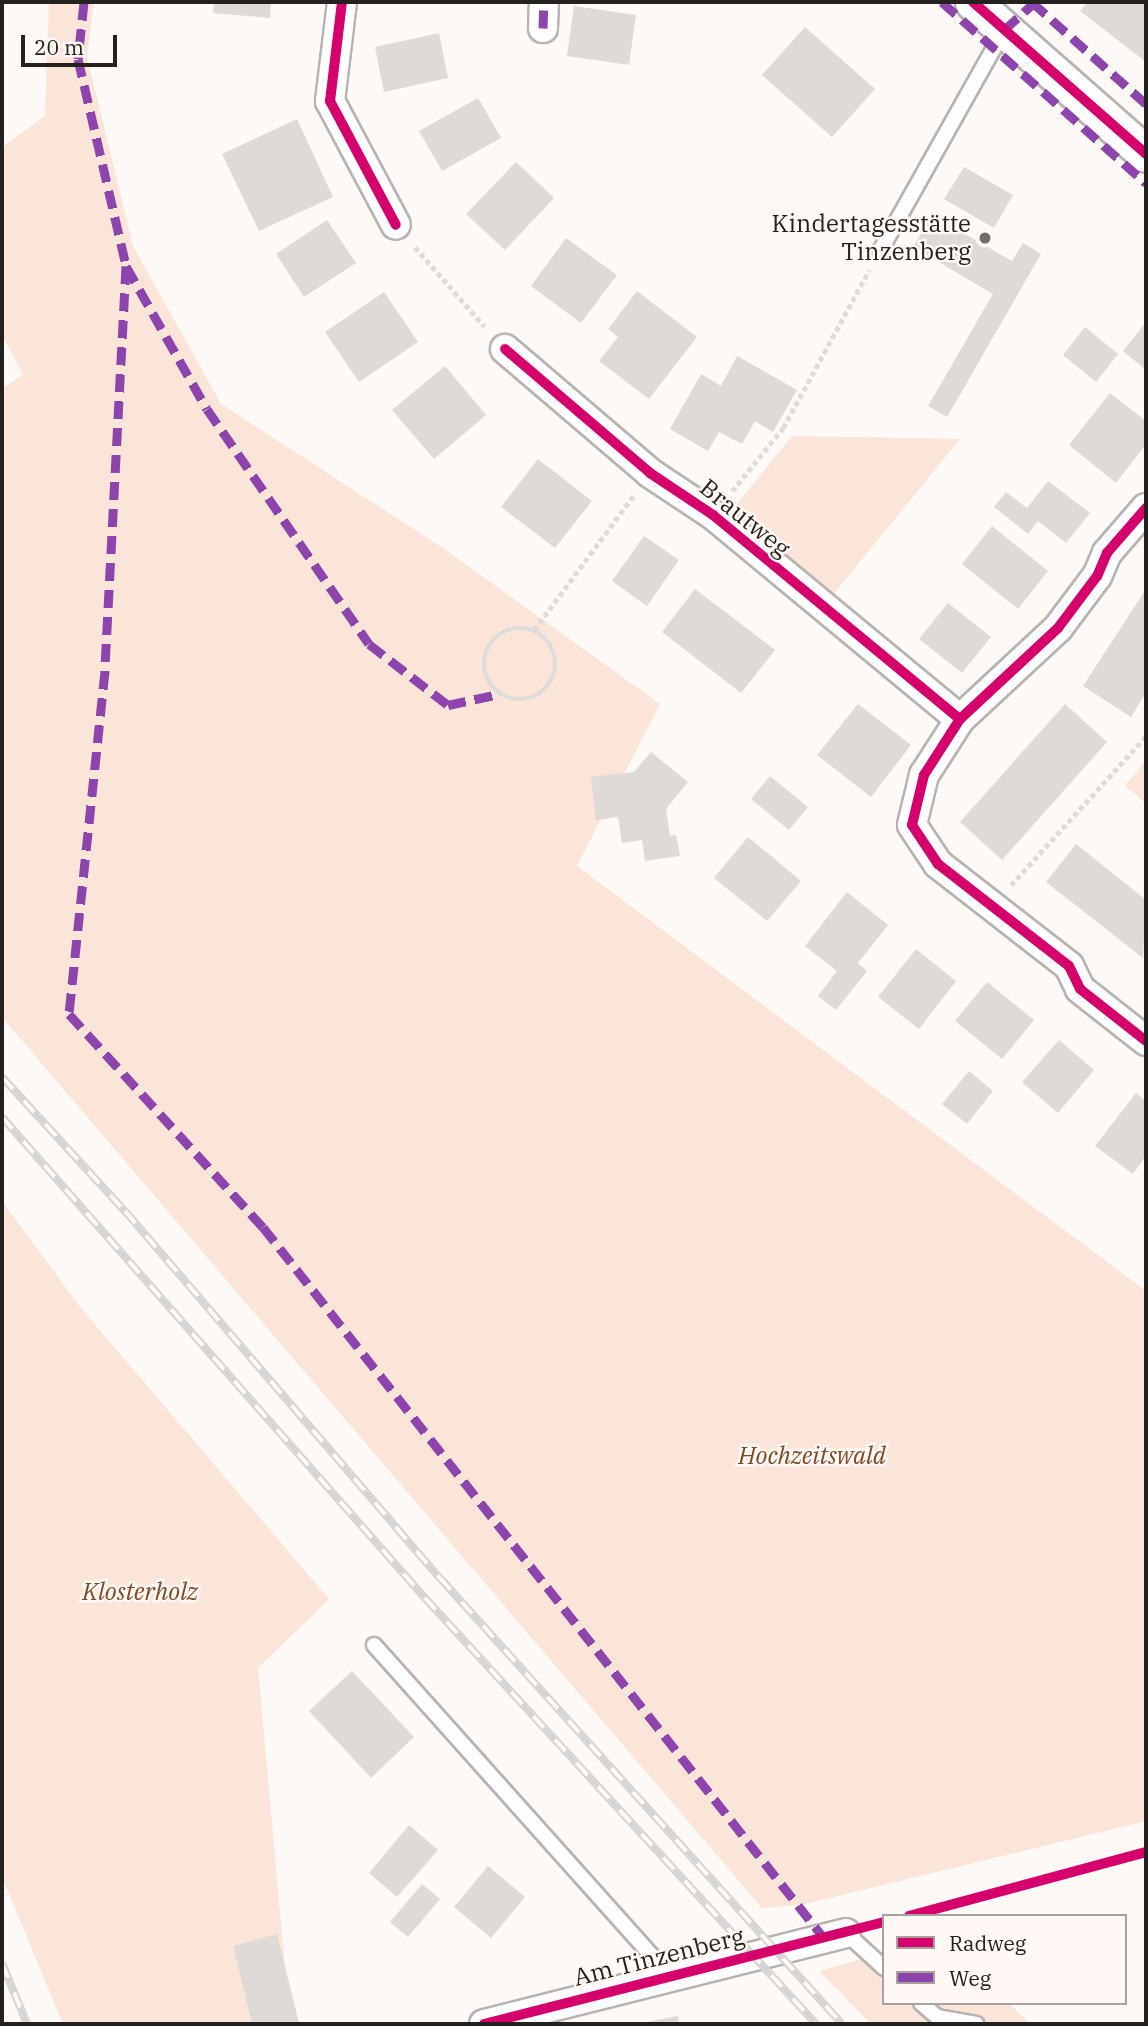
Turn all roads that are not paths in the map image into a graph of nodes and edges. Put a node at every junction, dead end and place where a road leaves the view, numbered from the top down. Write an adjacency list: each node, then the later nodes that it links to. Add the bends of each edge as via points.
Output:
1 (342, 2): 5 (street, via 330,101)
2 (974, 2): 3 (street)
3 (1004, 30): 4 (street); 6 (lane)
4 (1146, 154)
5 (396, 225)
6 (880, 251)
7 (505, 349): 9 (street, Brautweg, via 650,473 713,515)
8 (1146, 508): 9 (street, via 1107,553 1097,576 1058,628)
9 (960, 719): 10 (street, via 924,775 912,825 938,864 1069,966 1080,989)
10 (1146, 1041)
11 (374, 1645): 14 (lane)
12 (846, 1933): 13 (lane); 14 (street, Am Tinzenberg)
13 (882, 1966)
14 (669, 1975): 16 (street, Am Tinzenberg)
15 (924, 2005): 17 (lane, via 937,2017)
16 (484, 2024)
17 (976, 2024)

